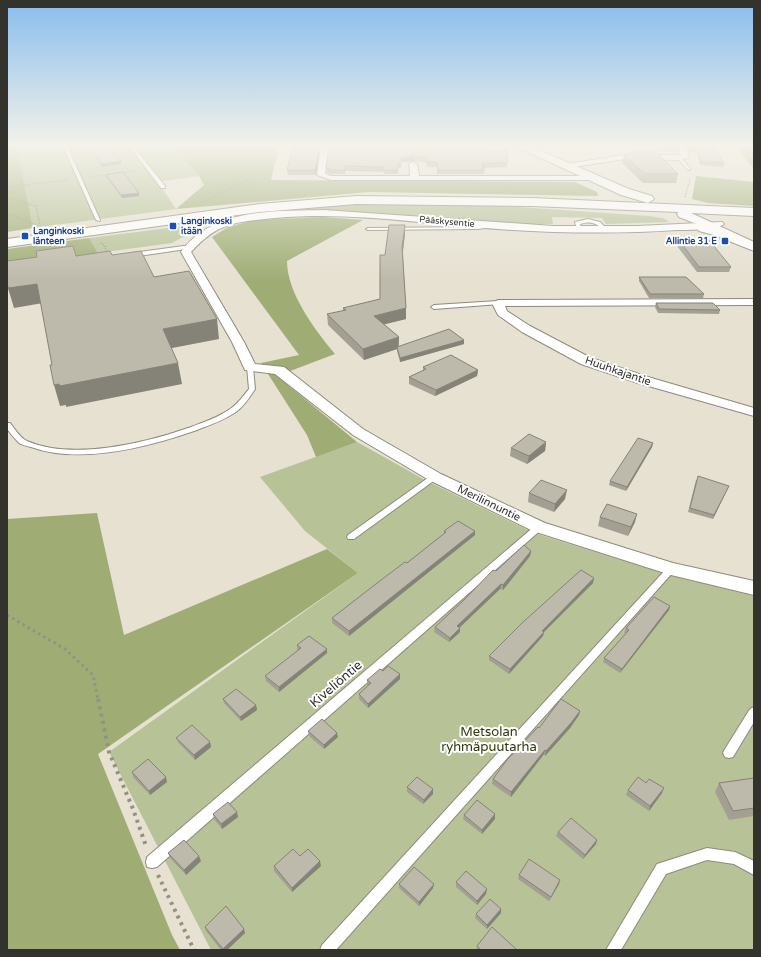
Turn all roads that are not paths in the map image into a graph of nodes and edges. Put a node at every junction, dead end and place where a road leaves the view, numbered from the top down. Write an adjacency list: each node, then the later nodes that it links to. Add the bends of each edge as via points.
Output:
1 (85, 191): 11 (lane)
2 (623, 191): 3 (street)
3 (626, 192): 5 (street, via 612,201); 7 (street, via 632,198)
4 (496, 201): 5 (street); 7 (street); 15 (street, via 384,199 296,204)
5 (596, 204): 7 (street)
6 (681, 206): 7 (street); 9 (street); 13 (street)
7 (661, 208): 8 (street); 13 (street)
8 (754, 212)
9 (740, 216): 10 (street); 13 (street, via 722,219)
10 (754, 217)
11 (98, 220)
12 (490, 226): 13 (street, Pääskysentie); 14 (lane); 17 (street, Pääskysentie, via 338,213 280,214 217,226)
13 (711, 227): 16 (street)
14 (368, 229)
15 (7, 243)
16 (754, 247)
17 (188, 249): 18 (lane); 22 (street)
18 (108, 258)
19 (754, 302): 20 (street)
20 (498, 303): 21 (lane); 23 (street, Huuhkajantie, via 502,313 526,330 586,361)
21 (434, 307)
22 (250, 367): 24 (lane, via 252,389 231,412 205,426 173,436 99,451 62,452 44,450 18,440 11,434); 25 (street, Merilinnuntie, via 279,370 358,432)
23 (754, 412)
24 (7, 425)
25 (435, 477): 26 (street, Merilinnuntie); 27 (lane)
26 (539, 528): 28 (street, Merilinnuntie); 32 (lane, Kiveliöntie)
27 (351, 537)
28 (671, 569): 29 (street, Merilinnuntie); 34 (lane)
29 (754, 588)
30 (754, 712): 31 (lane)
31 (729, 753)
32 (152, 862)
33 (754, 868): 35 (lane, via 735,858 707,854 662,869)
34 (327, 950)
35 (613, 950)

